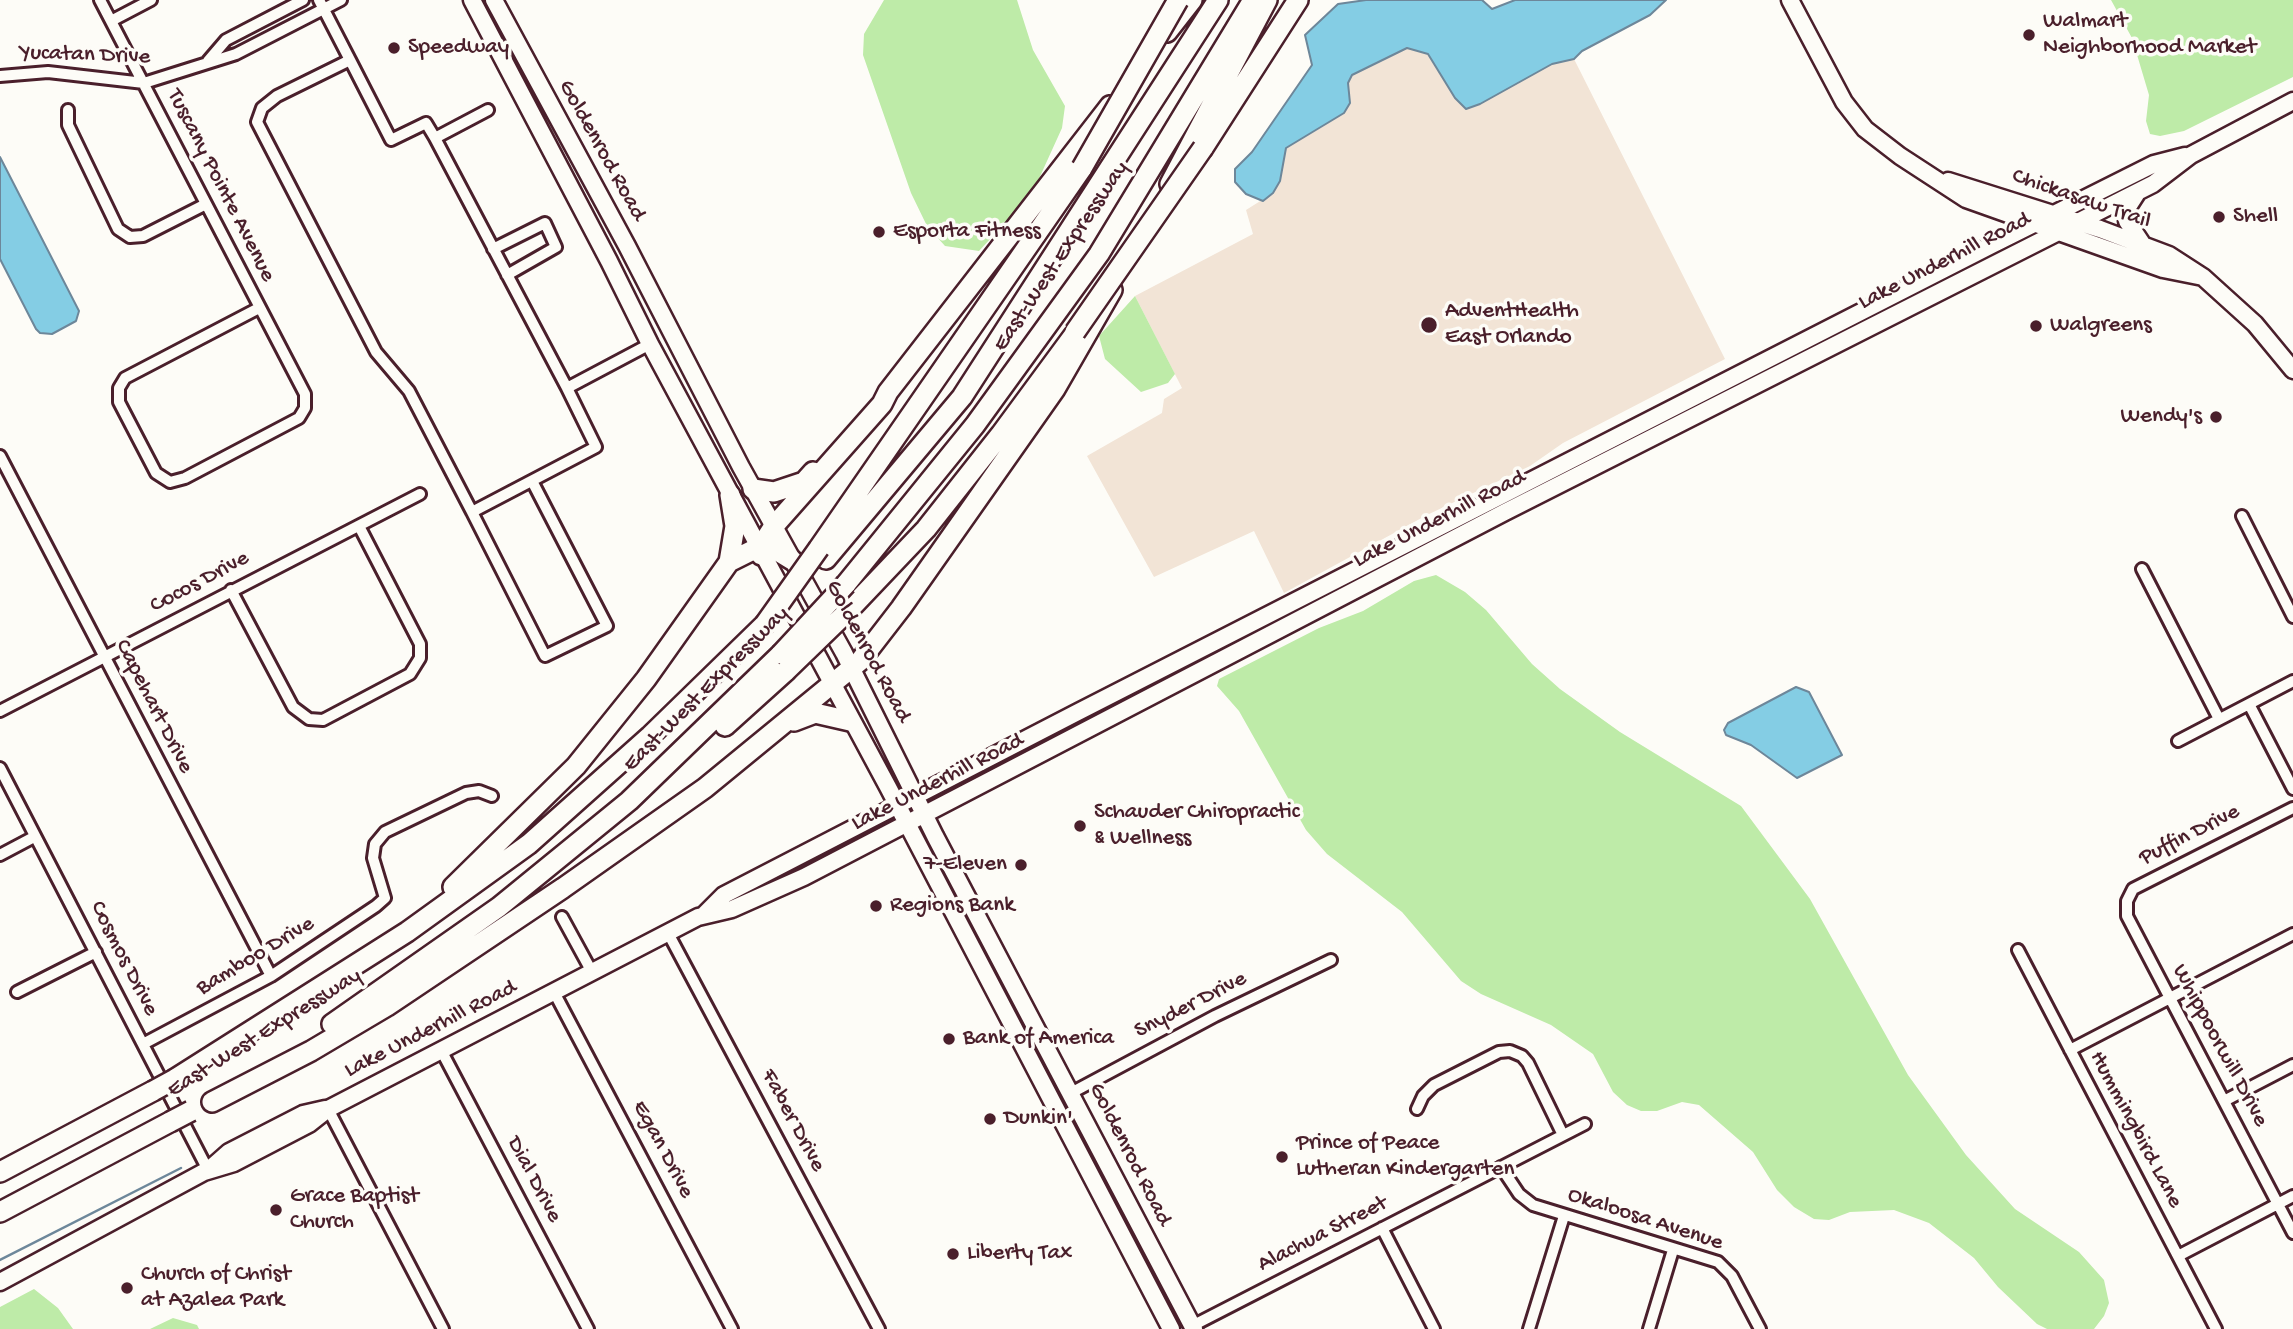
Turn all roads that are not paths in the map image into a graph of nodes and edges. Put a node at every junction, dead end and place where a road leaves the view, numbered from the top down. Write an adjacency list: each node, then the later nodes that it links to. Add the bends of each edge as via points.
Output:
1 (100, 0): 15 (street, Tuscany Pointe Avenue)
2 (151, 0): 15 (street)
3 (303, 0): 17 (street, Yucatan Drive, via 226,40)
4 (341, 0): 14 (street, Yucatan Drive)
5 (472, 0): 38 (street, Goldenrod Road)
6 (494, 0): 40 (street, Goldenrod Road)
7 (1178, 0): 60 (highway, bridge, via 1082,168)
8 (1192, 0): 46 (highway)
9 (1218, 0): 60 (highway, East-West Expressway, via 962,397)
10 (1253, 0): 69 (highway, East-West Expressway, bridge, via 1098,254 975,425)
11 (1267, 0): 70 (highway, via 1103,308 1055,388 901,608)
12 (1298, 0): 69 (highway, bridge, via 1203,148 1002,434 926,529 849,610)
13 (1790, 0): 25 (street, Chickasaw Trail, via 1836,90 1859,122 1885,146)
14 (322, 4): 16 (street); 17 (street, Yucatan Drive, via 236,54)
15 (111, 21): 19 (street, Tuscany Pointe Avenue)
16 (350, 60): 23 (street, via 391,140 426,123); 55 (street, via 277,96 262,108 257,122 376,352 409,391)
17 (208, 61): 19 (street, Yucatan Drive)
18 (1, 71): 19 (street, Yucatan Drive)
19 (144, 83): 27 (street, Tuscany Pointe Avenue)
20 (2293, 101): 24 (street, Lake Underhill Road)
21 (68, 110): 27 (street, via 68,125 118,229 130,237 143,236)
22 (488, 110): 23 (street)
23 (435, 138): 35 (street)
24 (2191, 155): 26 (street, Lake Underhill Road); 29 (street, Lake Underhill Road, via 2154,164)
25 (1939, 179): 28 (street, Chickasaw Trail, via 1966,199); 29 (street, Chickasaw Trail)
26 (2137, 192): 30 (street, Lake Underhill Road); 33 (street, via 2128,207 2127,221)
27 (206, 204): 39 (street, Tuscany Pointe Avenue)
28 (1991, 208): 31 (street, Chickasaw Trail); 34 (street, via 1999,227)
29 (2054, 214): 30 (street, Chickasaw Trail); 31 (street, Lake Underhill Road)
30 (2078, 222): 32 (street, Lake Underhill Road); 33 (street, Chickasaw Trail)
31 (2035, 223): 32 (street, Chickasaw Trail); 34 (street, Lake Underhill Road)
32 (2057, 231): 37 (street, Chickasaw Trail); 47 (street, Lake Underhill Road)
33 (2141, 242): 37 (street, Chickasaw Trail)
34 (1992, 244): 44 (street, Lake Underhill Road)
35 (493, 250): 36 (street); 36 (street, via 545,223 556,247)
36 (507, 275): 45 (street)
37 (2203, 277): 43 (street, Chickasaw Trail, via 2255,324)
38 (632, 306): 40 (street, via 642,310 660,331); 41 (street, Goldenrod Road)
39 (259, 308): 39 (street, Tuscany Pointe Avenue, via 305,394 305,408 299,418 170,482 156,473 119,402 119,388 125,378)
40 (670, 333): 42 (street, Goldenrod Road)
41 (650, 344): 42 (street, via 665,346); 45 (street); 54 (street, Goldenrod Road)
42 (687, 365): 52 (street, Goldenrod Road)
43 (2293, 370)
44 (1743, 372): 47 (street); 48 (street, Lake Underhill Road)
45 (567, 388): 51 (street, via 596,447)
46 (888, 392): 52 (highway, via 804,482 774,492); 58 (highway, via 883,404)
47 (1718, 403): 50 (street, Lake Underhill Road)
48 (1626, 432): 50 (street); 64 (street, Lake Underhill Road)
49 (0, 456): 68 (street, Capehart Drive)
50 (1599, 464): 65 (street, Lake Underhill Road)
51 (532, 481): 55 (street); 55 (street, via 607,626 545,656)
52 (753, 489): 58 (street, Goldenrod Road)
53 (420, 494): 57 (street, Cocos Drive)
54 (730, 495): 59 (street, Goldenrod Road); 62 (highway, via 735,526)
55 (472, 512)
56 (2242, 516): 67 (street)
57 (359, 526): 66 (street, Cocos Drive); 66 (street, via 420,644 420,659 410,674 323,720 309,719 293,707)
58 (774, 526): 59 (highway); 61 (street, Goldenrod Road)
59 (760, 550): 61 (highway); 62 (highway); 72 (street, Goldenrod Road)
60 (823, 554): 92 (highway, East-West Expressway, bridge, via 765,624 650,736 529,845)
61 (792, 559): 70 (street, Goldenrod Road)
62 (729, 562): 92 (highway, via 646,679 576,766)
63 (2142, 569): 75 (street)
64 (1358, 570): 65 (street); 82 (street, Lake Underhill Road)
65 (1365, 584): 85 (street, Lake Underhill Road)
66 (231, 590): 68 (street, Cocos Drive)
67 (2293, 617)
68 (104, 658): 74 (street, Cocos Drive); 99 (street, Capehart Drive)
69 (783, 662): 110 (highway, East-West Expressway, via 657,777 454,941)
70 (852, 668): 72 (highway); 82 (street, Goldenrod Road)
71 (2293, 681): 73 (street)
72 (831, 684): 76 (street, Goldenrod Road); 77 (highway)
73 (2249, 704): 75 (street); 80 (street)
74 (0, 711)
75 (2219, 719): 78 (street)
76 (850, 721): 77 (highway, via 815,713); 83 (street, Goldenrod Road)
77 (784, 725): 110 (highway, via 630,842 387,1006)
78 (2178, 741)
79 (0, 768): 87 (street, Cosmos Drive)
80 (2293, 789)
81 (492, 796): 99 (street, Bamboo Drive, via 466,793 385,832 375,844 373,858 385,898)
82 (915, 796): 83 (street, Lake Underhill Road); 85 (street, Goldenrod Road)
83 (897, 806): 86 (street, Goldenrod Road); 89 (street, Lake Underhill Road, via 724,895)
84 (2293, 808): 90 (street, Puffin Drive, via 2133,889)
85 (925, 815): 86 (street, Lake Underhill Road); 108 (street, Goldenrod Road)
86 (907, 824): 89 (street, Lake Underhill Road, via 768,894); 106 (street, Goldenrod Road)
87 (34, 837): 88 (street); 96 (street, Cosmos Drive)
88 (0, 855)
89 (705, 914): 93 (street, Lake Underhill Road)
90 (2127, 916): 102 (street, Whippoorwill Drive)
91 (562, 917): 98 (street)
92 (407, 932): 118 (highway, East-West Expressway, bridge, via 175,1079)
93 (668, 933): 98 (street, Lake Underhill Road); 134 (street, Faber Drive)
94 (2293, 934): 102 (street)
95 (2018, 950): 105 (street, Hummingbird Lane)
96 (96, 952): 100 (street); 103 (street, Cosmos Drive)
97 (1331, 960): 108 (street, Snyder Drive)
98 (592, 972): 101 (street, Lake Underhill Road)
99 (271, 976): 103 (street, Bamboo Drive)
100 (17, 992)
101 (554, 992): 104 (street, Lake Underhill Road); 133 (street, Egan Drive)
102 (2170, 998): 105 (street); 109 (street, Whippoorwill Drive)
103 (143, 1044): 117 (street, Cosmos Drive)
104 (441, 1050): 111 (street, Lake Underhill Road); 132 (street, Dial Drive)
105 (2070, 1050): 127 (street, Hummingbird Lane)
106 (1027, 1054): 108 (street, via 1051,1084); 114 (street, Goldenrod Road)
107 (2293, 1065): 109 (street)
108 (1071, 1093): 119 (street, Goldenrod Road)
109 (2224, 1101): 121 (street, Whippoorwill Drive)
110 (212, 1102): 122 (highway, East-West Expressway, bridge)
111 (328, 1109): 117 (street, Lake Underhill Road, via 303,1114 229,1152); 131 (street)
112 (1417, 1110): 115 (street, via 1434,1085 1499,1052 1510,1052 1528,1063)
113 (1585, 1124): 115 (street, Alachua Street)
114 (1065, 1127): 119 (street, via 1084,1137 1107,1181); 129 (street, Goldenrod Road)
115 (1563, 1135): 116 (street, Alachua Street)
116 (1501, 1167): 123 (street, Okaloosa Avenue, via 1519,1194 1533,1205); 124 (street, Alachua Street)
117 (208, 1170): 128 (street, Lake Underhill Road)
118 (0, 1172)
119 (1116, 1181): 130 (street, Goldenrod Road)
120 (2293, 1196): 121 (street)
121 (2278, 1204): 125 (street, Whippoorwill Drive); 127 (street)
122 (0, 1212)
123 (1563, 1216): 126 (street, Okaloosa Avenue); 137 (street)
124 (1382, 1228): 130 (street, Alachua Street); 136 (street)
125 (2293, 1233)
126 (1674, 1250): 138 (street); 139 (street, Okaloosa Avenue, via 1718,1262 1732,1276)
127 (2178, 1256): 140 (street, Hummingbird Lane)
128 (0, 1282)
129 (1147, 1284): 130 (street, via 1164,1300 1172,1316); 135 (street, Goldenrod Road)
130 (1193, 1327)
131 (443, 1329)
132 (588, 1329)
133 (732, 1329)
134 (879, 1329)
135 (1171, 1329)
136 (1434, 1329)
137 (1529, 1329)
138 (1649, 1329)
139 (1760, 1329)
140 (2216, 1329)

